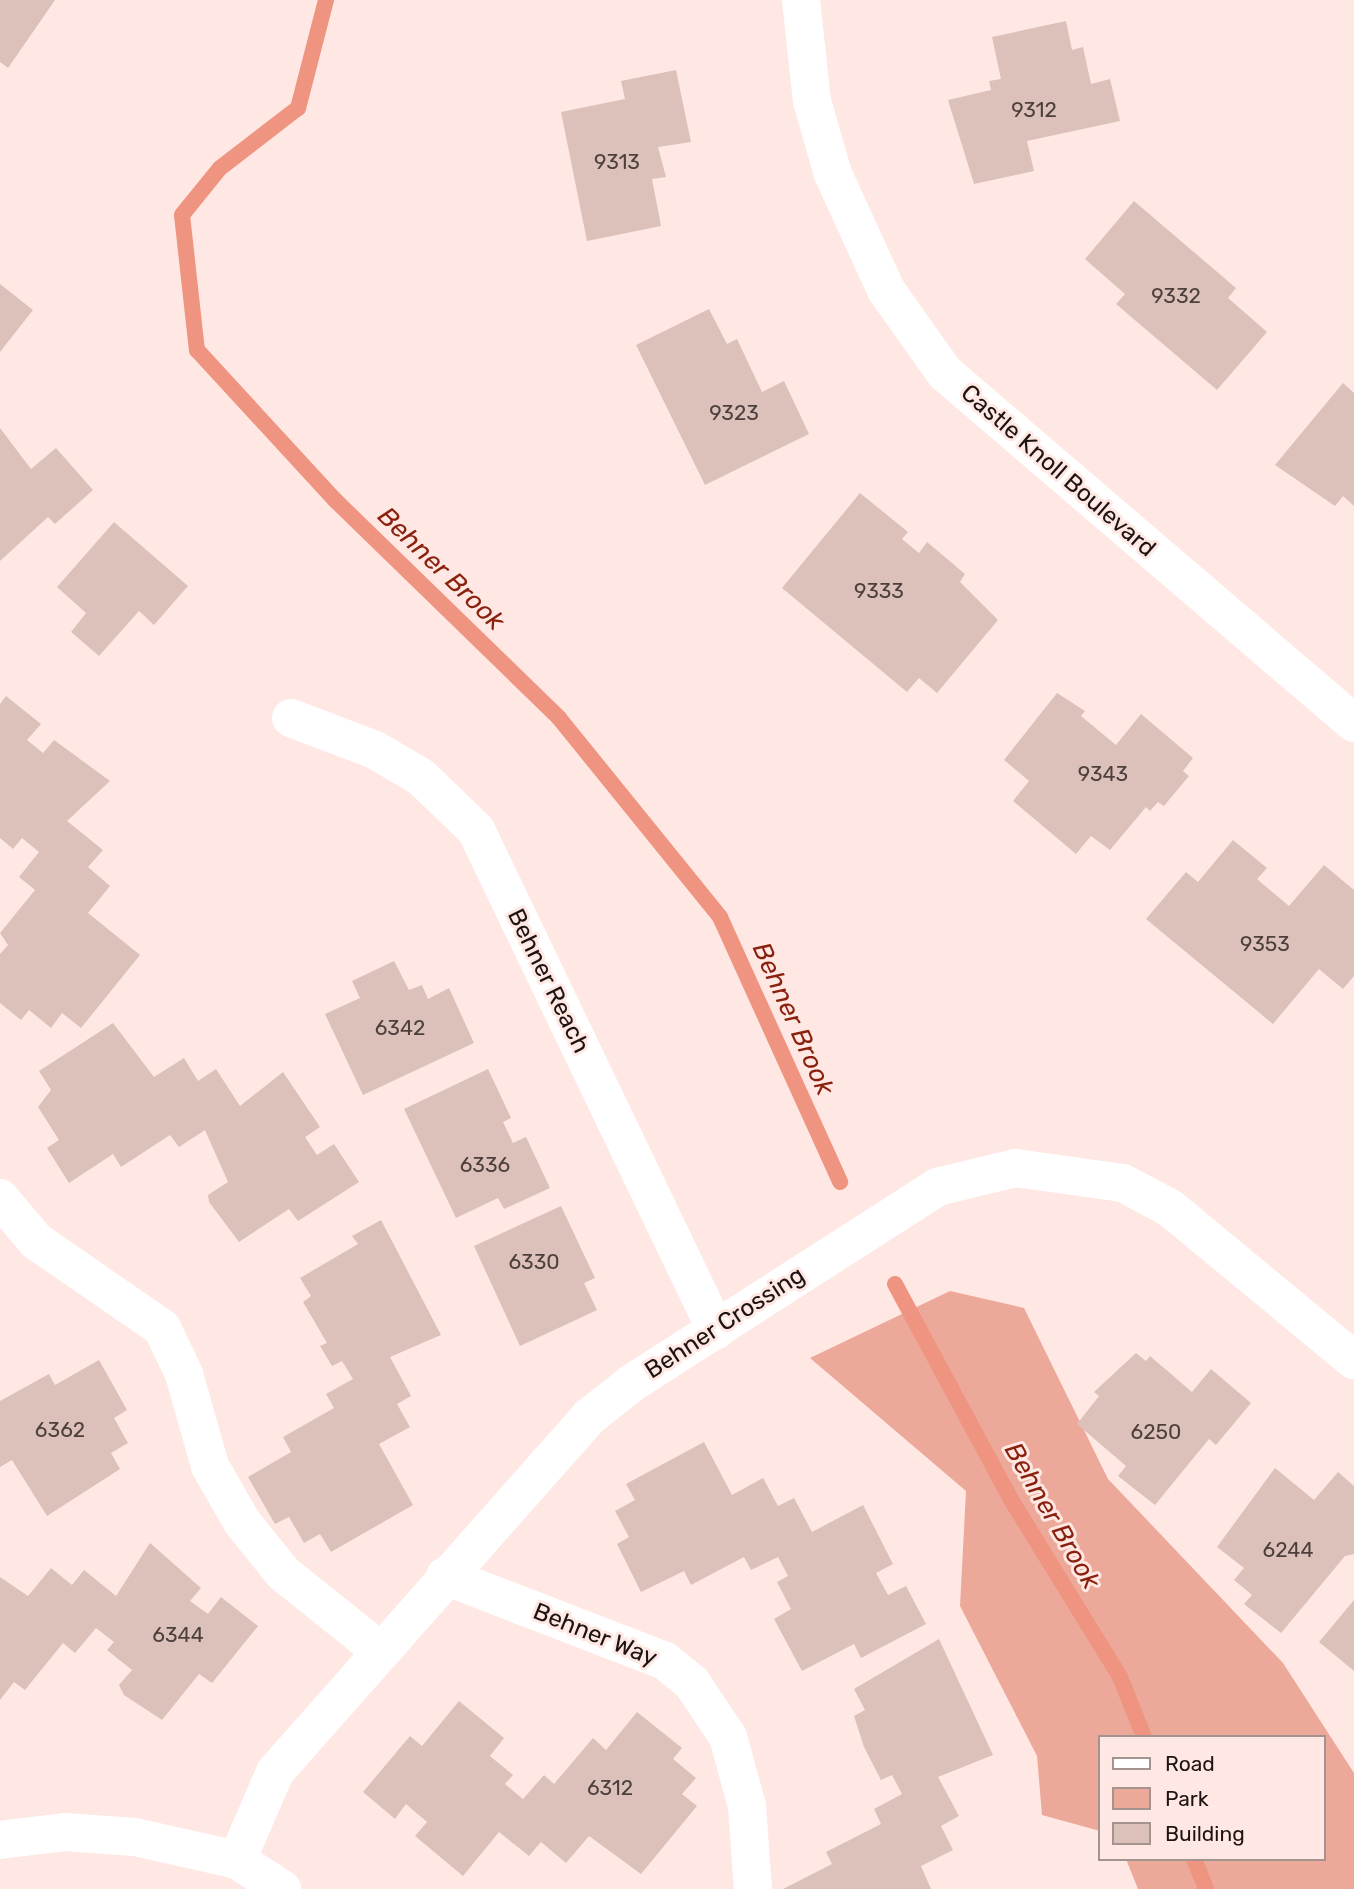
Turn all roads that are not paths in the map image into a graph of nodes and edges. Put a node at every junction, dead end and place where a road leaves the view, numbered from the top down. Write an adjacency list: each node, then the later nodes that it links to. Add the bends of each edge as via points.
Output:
1 (801, 0): 3 (street, Castle Knoll Boulevard, via 812,101 838,186 886,290 945,373)
2 (291, 718): 5 (street, Behner Reach, via 375,750 421,777 476,830)
3 (1354, 723)
4 (0, 1198): 8 (street, via 36,1241 162,1328 184,1374 210,1466 243,1522 283,1573)
5 (716, 1330): 6 (street, Behner Crossing, via 912,1199 963,1177 1043,1169 1123,1182 1148,1194); 7 (street, Behner Crossing, via 589,1417)
6 (1354, 1360)
7 (444, 1576): 8 (street, Behner Crossing); 12 (street, Behner Way, via 665,1661 692,1683 728,1737 747,1806)
8 (379, 1650): 10 (street, Behner Crossing, via 275,1772)
9 (0, 1840): 10 (street, via 112,1834)
10 (237, 1860): 11 (street)
11 (282, 1889)
12 (753, 1889)

